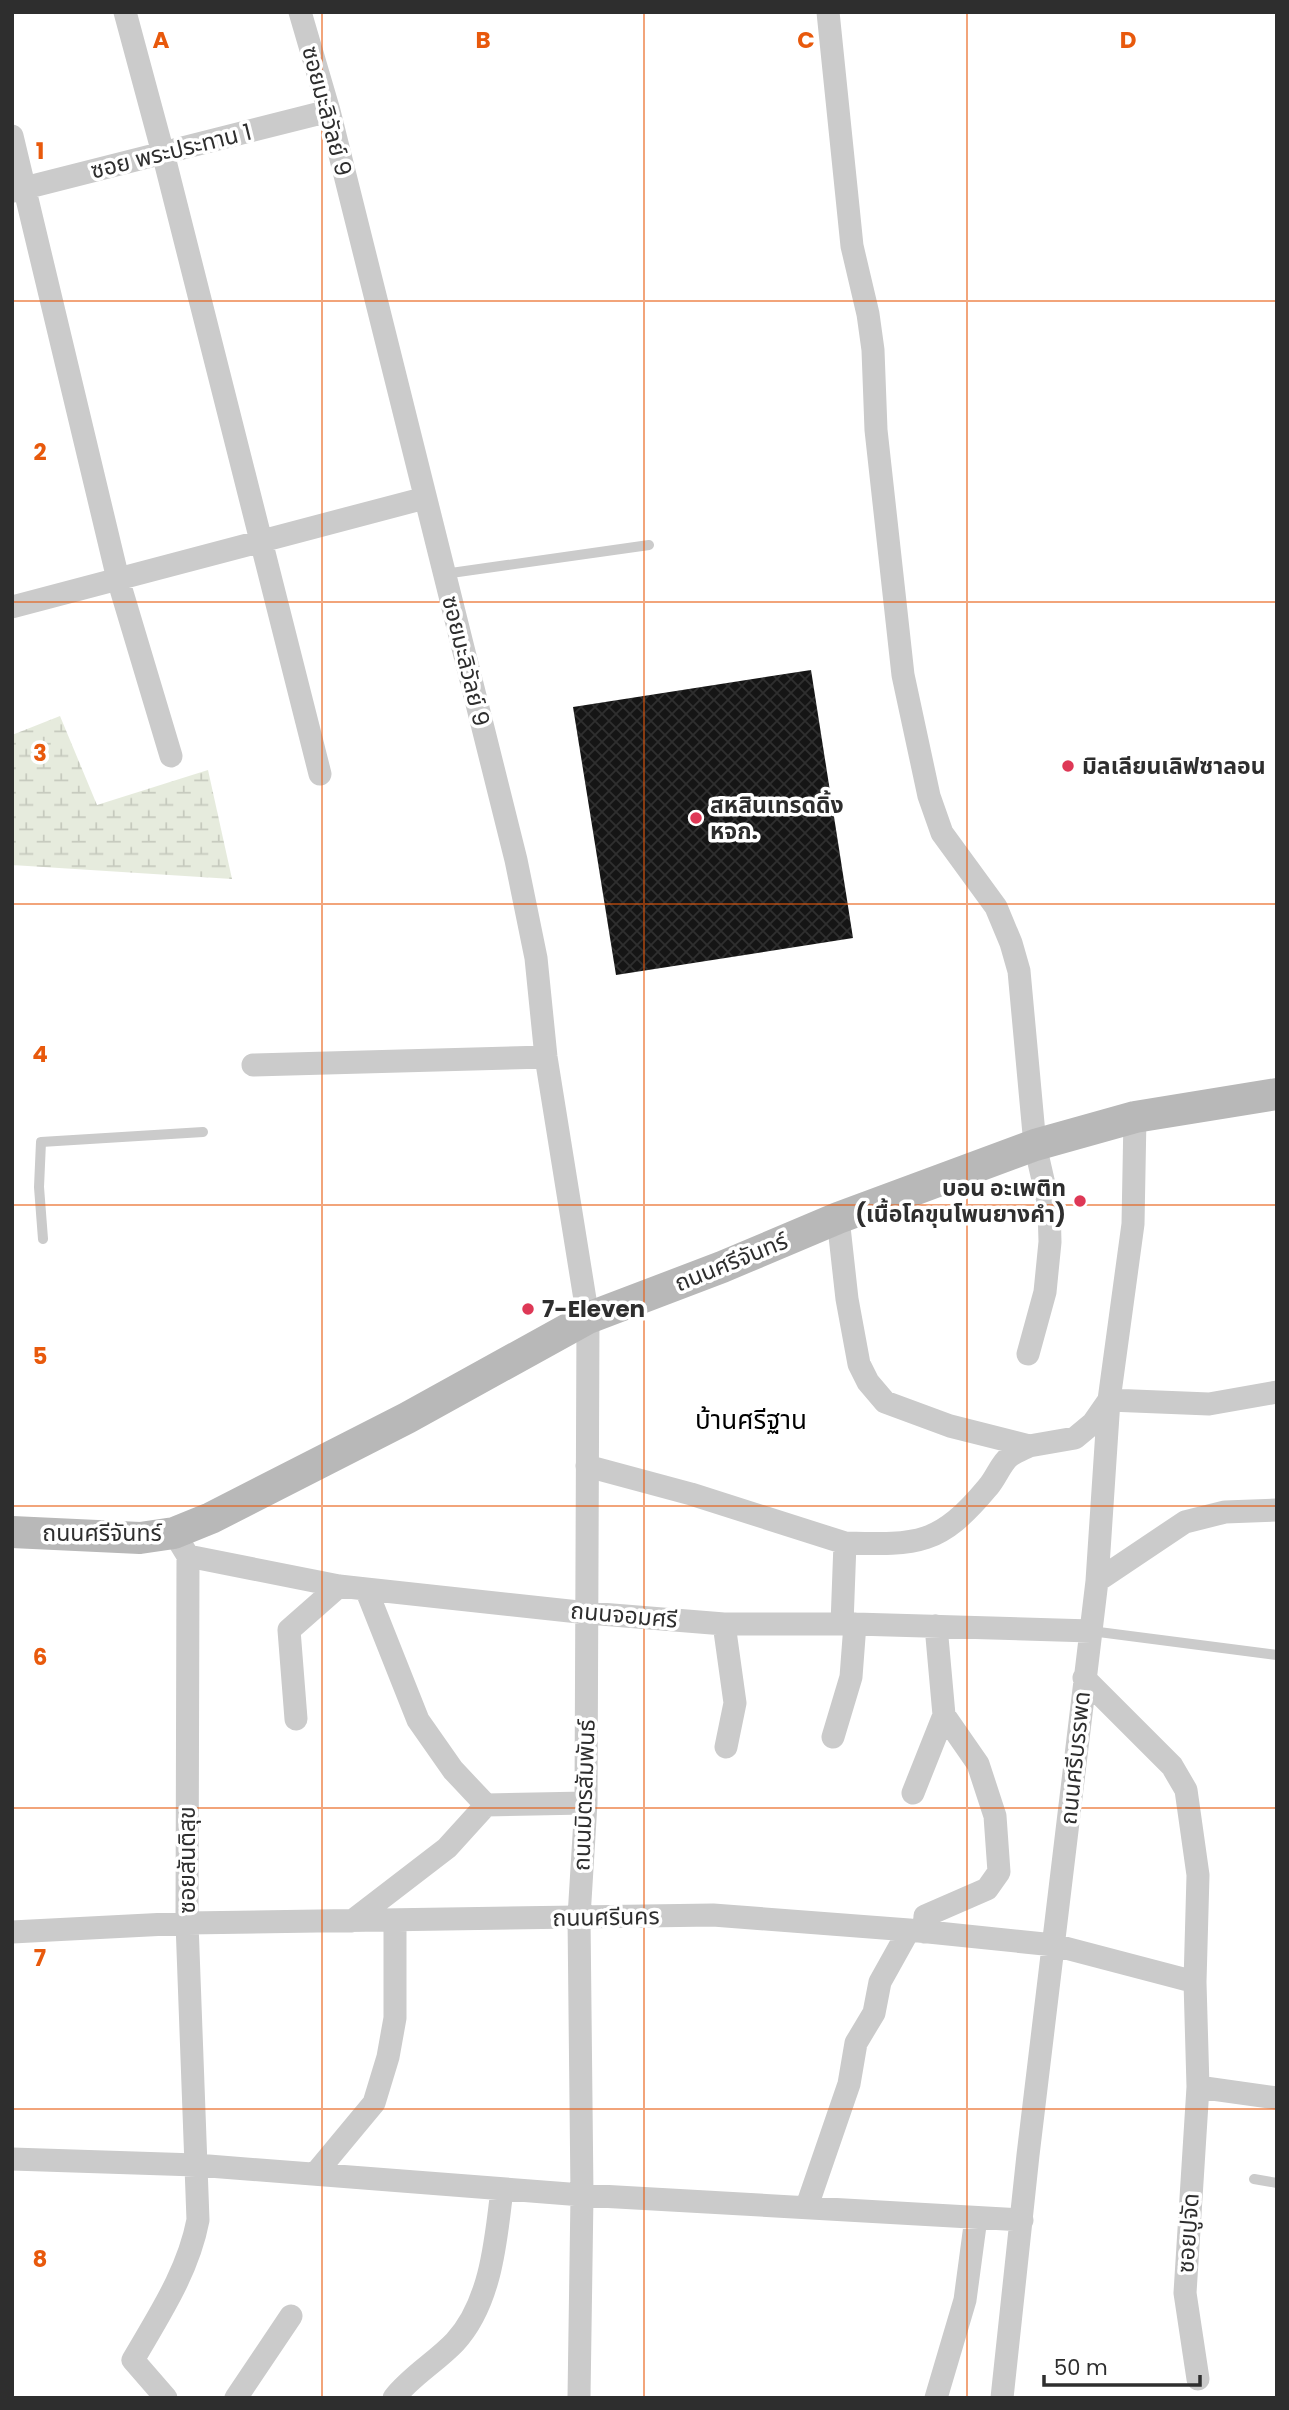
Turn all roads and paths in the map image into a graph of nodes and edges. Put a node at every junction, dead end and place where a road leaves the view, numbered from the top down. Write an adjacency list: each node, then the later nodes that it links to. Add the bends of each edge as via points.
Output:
1 (125, 12): 6 (street)
2 (300, 12): 4 (street, ซอยมะลิวัลย์ 9)
3 (828, 12): 21 (street, via 852,246 873,350 876,430 903,675 929,796 942,833 996,906 1012,943 1019,971)
4 (329, 111): 6 (street, ซอย พระประทาน 1); 8 (street, ซอยมะลิวัลย์ 9)
5 (12, 136): 7 (street)
6 (163, 153): 7 (street, ซอย พระประทาน 1); 9 (street)
7 (19, 189): 12 (street)
8 (425, 498): 9 (street); 11 (street, ซอยมะลิวัลย์ 9)
9 (260, 542): 12 (street); 15 (street)
10 (649, 545): 11 (lane)
11 (444, 574): 16 (street, ซอยมะลิวัลย์ 9, via 516,860 536,958)
12 (118, 579): 13 (street); 14 (street)
13 (12, 607)
14 (171, 757)
15 (320, 774)
16 (546, 1057): 17 (street); 24 (street, ซอยมะลิวัลย์ 9)
17 (253, 1065)
18 (1277, 1094): 19 (main road, ถนนศรีจันทร์)
19 (1135, 1117): 21 (main road, ถนนศรีจันทร์); 27 (street, ถนนศรีบรรพด, via 1133,1224)
20 (203, 1132): 23 (lane, via 41,1142 38,1187)
21 (1035, 1145): 22 (main road, ถนนศรีจันทร์); 25 (street, via 1049,1206 1050,1242 1045,1292)
22 (838, 1218): 24 (main road, ถนนศรีจันทร์); 28 (street, via 859,1364 876,1393 885,1402 938,1422)
23 (43, 1239)
24 (588, 1318): 29 (street, ถนนมิตรสัมพันธ์); 33 (main road, ถนนศรีจันทร์, via 407,1418 211,1518)
25 (1028, 1354)
26 (1277, 1392): 27 (street, via 1209,1404)
27 (1109, 1400): 28 (street, via 1075,1438); 34 (street, ถนนศรีบรรพด)
28 (1029, 1446): 32 (street, via 1008,1457 978,1499 935,1536 895,1545)
29 (587, 1466): 32 (street); 37 (street, ถนนมิตรสัมพันธ์)
30 (1277, 1510): 34 (street, via 1224,1512 1185,1522)
31 (12, 1532): 33 (main road, ถนนศรีจันทร์)
32 (845, 1543): 39 (street)
33 (181, 1544): 35 (street, ถนนจอมศรี); 54 (street, ซอยสันติสุข)
34 (1097, 1581): 41 (street, ถนนศรีบรรพด)
35 (339, 1586): 36 (street, ถนนจอมศรี); 45 (street, via 289,1630)
36 (366, 1589): 37 (street, ถนนจอมศรี); 50 (street, via 418,1720 453,1770)
37 (588, 1613): 38 (street, ถนนจอมศรี); 49 (street, ถนนมิตรสัมพันธ์)
38 (724, 1624): 39 (street, ถนนจอมศรี); 47 (street, via 735,1703)
39 (848, 1624): 40 (street, ถนนจอมศรี); 46 (street, via 851,1677)
40 (936, 1626): 41 (street, ถนนจอมศรี); 44 (street)
41 (1091, 1631): 42 (lane); 43 (street, ถนนศรีบรรพด)
42 (1277, 1655)
43 (1084, 1678): 57 (street, ถนนศรีบรรพด); 58 (street, ซอยปูจัด, via 1172,1766 1186,1790 1198,1875)
44 (944, 1714): 48 (street); 55 (street, via 978,1764 995,1816 999,1872 987,1889 925,1916)
45 (296, 1719)
46 (833, 1737)
47 (726, 1747)
48 (913, 1793)
49 (586, 1803): 50 (street); 51 (street, ถนนมิตรสัมพันธ์)
50 (486, 1805): 53 (street, via 447,1848)
51 (579, 1917): 52 (street, ถนนศรีนคร); 55 (street, ถนนศรีนคร, via 713,1915); 67 (street, ถนนมิตรสัมพันธ์)
52 (395, 1920): 53 (street, ถนนศรีนคร); 63 (street, via 395,2018 374,2103)
53 (352, 1921): 54 (street, ถนนศรีนคร)
54 (187, 1923): 56 (street, ถนนศรีนคร); 62 (street, ซอยสันติสุข)
55 (917, 1931): 57 (street, ถนนศรีนคร); 68 (street, via 880,1982 874,2013 856,2043 849,2084)
56 (12, 1932)
57 (1054, 1945): 58 (street, ถนนศรีนคร); 70 (street, ถนนศรีบรรพด)
58 (1195, 1982): 59 (street, ซอยปูจัด)
59 (1198, 2087): 60 (street); 72 (street, ซอยปูจัด, via 1185,2294)
60 (1277, 2098)
61 (12, 2159): 62 (street)
62 (196, 2165): 63 (street); 73 (street, ซอยสันติสุข, via 194,2244 133,2360)
63 (315, 2174): 66 (street)
64 (1254, 2179): 65 (lane)
65 (1277, 2183)
66 (502, 2189): 67 (street); 75 (street, via 496,2243 469,2327)
67 (582, 2195): 68 (street); 76 (street, ถนนมิตรสัมพันธ์)
68 (807, 2206): 69 (street)
69 (975, 2218): 70 (street); 77 (street, via 965,2300)
70 (1022, 2220): 78 (street, ถนนศรีบรรพด)
71 (291, 2316): 74 (street)
72 (1198, 2379)
73 (166, 2398)
74 (236, 2398)
75 (394, 2398)
76 (579, 2398)
77 (936, 2398)
78 (1002, 2398)

